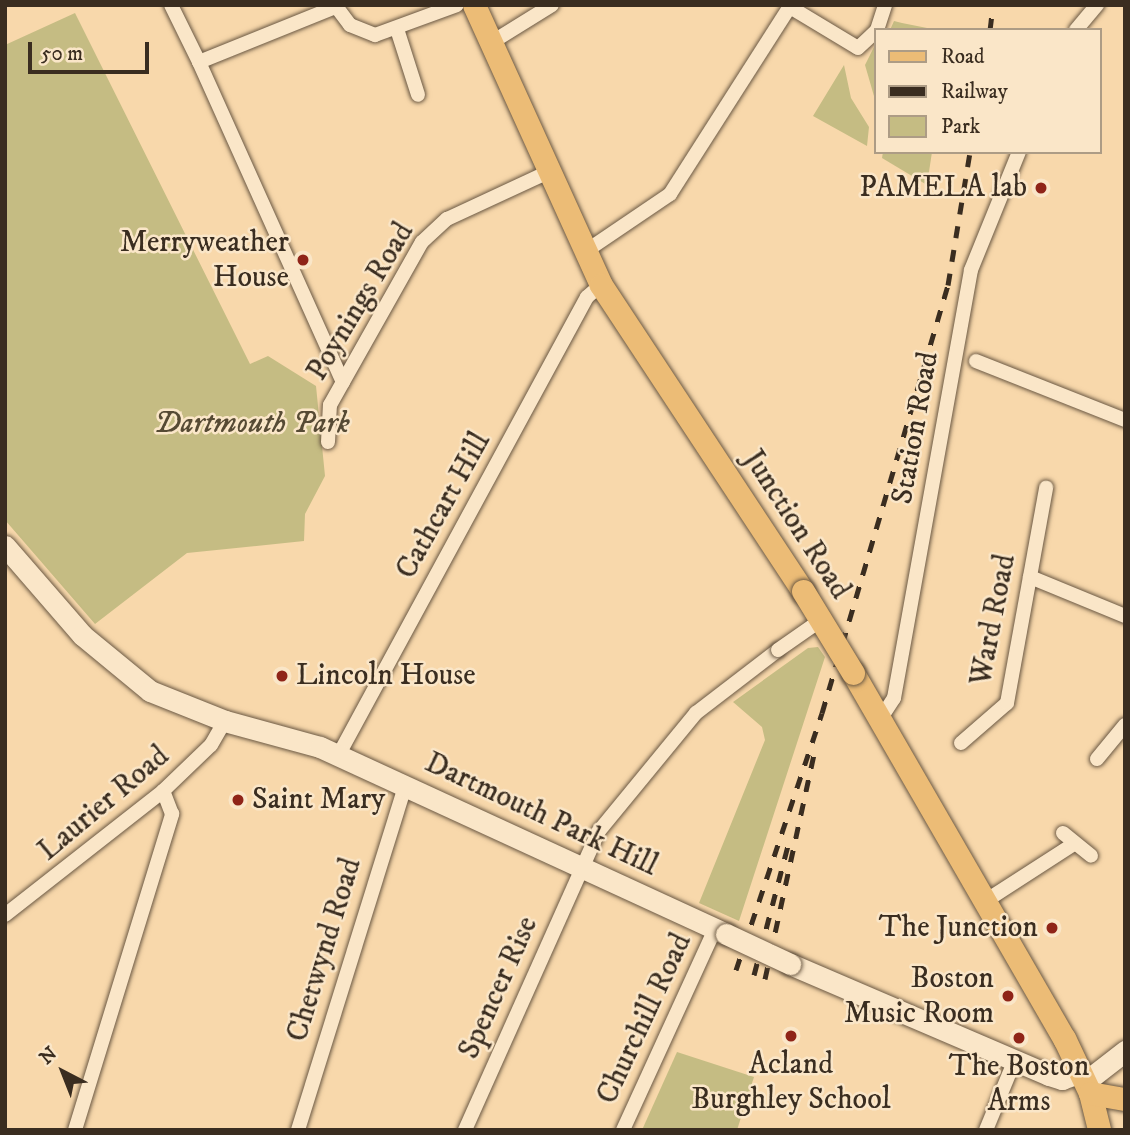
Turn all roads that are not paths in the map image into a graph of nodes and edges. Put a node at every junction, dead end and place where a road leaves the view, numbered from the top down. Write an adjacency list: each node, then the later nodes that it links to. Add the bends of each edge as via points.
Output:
1 (171, 5): 14 (street)
2 (457, 5): 11 (street)
3 (474, 5): 13 (main road, Junction Road)
4 (552, 5): 13 (street)
5 (885, 5): 9 (street)
6 (1097, 5): 10 (street)
7 (335, 6): 11 (street, via 367,34); 14 (street)
8 (790, 6): 12 (street, via 858,48); 18 (street, via 670,194)
9 (878, 28)
10 (1078, 28)
11 (397, 29): 15 (street)
12 (874, 33)
13 (489, 44): 17 (main road, Junction Road)
14 (199, 62): 21 (street)
15 (418, 94)
16 (1018, 154): 29 (street, Station Road, via 971,270 894,698)
17 (546, 173): 18 (main road, Junction Road); 21 (street, Poynings Road, via 430,233)
18 (583, 253): 19 (main road, Junction Road)
19 (601, 285): 28 (main road, Junction Road, bridge); 33 (street, Cathcart Hill, via 587,297)
20 (976, 361): 22 (street)
21 (343, 382): 23 (street, Poynings Road, via 328,410)
22 (1125, 420)
23 (328, 442)
24 (1046, 488): 26 (street, Ward Road)
25 (5, 546): 30 (street, Dartmouth Park Hill, via 127,676)
26 (1030, 576): 27 (street); 32 (street, Ward Road, via 1007,702)
27 (1125, 616)
28 (821, 620): 29 (main road, Junction Road, bridge); 40 (street, Spencer Rise, bridge, via 676,733 612,813)
29 (881, 718): 41 (main road, Junction Road)
30 (225, 721): 33 (street, Dartmouth Park Hill); 36 (street, Laurier Road, via 211,745)
31 (1125, 725): 34 (street)
32 (961, 743)
33 (338, 756): 35 (street, Dartmouth Park Hill)
34 (1097, 759)
35 (405, 787): 40 (street, Dartmouth Park Hill); 49 (street, Chetwynd Road)
36 (163, 791): 42 (street, Laurier Road); 48 (street, via 172,814)
37 (1063, 833): 38 (street)
38 (1074, 844): 39 (street); 41 (street)
39 (1091, 856)
40 (580, 868): 43 (street, Dartmouth Park Hill); 50 (street, Spencer Rise)
41 (988, 900): 46 (main road, Junction Road)
42 (5, 915)
43 (721, 932): 45 (street, Dartmouth Park Hill, bridge); 51 (street, Churchill Road)
44 (1125, 1051): 46 (street)
45 (1014, 1062): 46 (street, Dartmouth Park Hill); 52 (street)
46 (1085, 1082): 47 (main road); 53 (main road, Junction Road)
47 (1125, 1099)
48 (75, 1130)
49 (298, 1130)
50 (465, 1130)
51 (623, 1130)
52 (985, 1130)
53 (1098, 1130)

